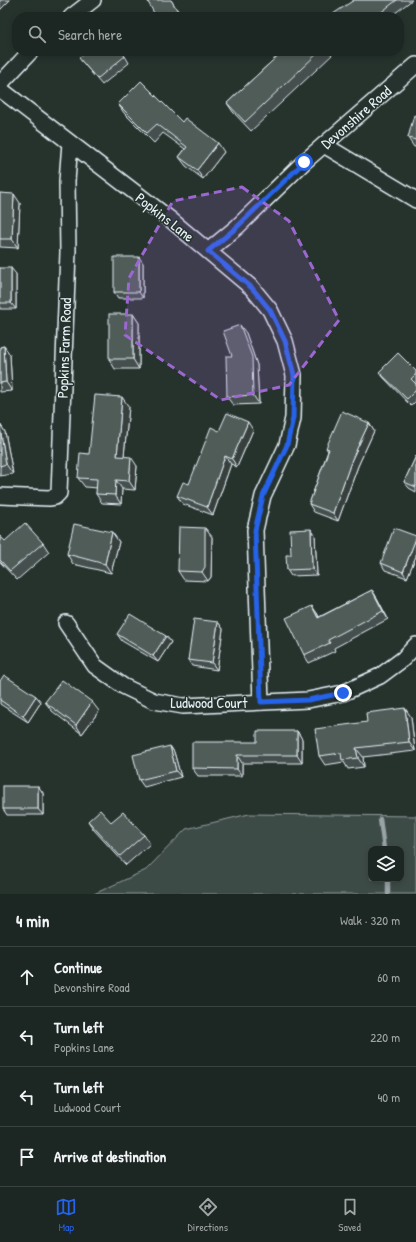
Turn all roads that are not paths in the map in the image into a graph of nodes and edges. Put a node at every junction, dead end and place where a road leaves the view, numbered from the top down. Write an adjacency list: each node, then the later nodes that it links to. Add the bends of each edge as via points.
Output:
1 (92, 0): 2 (street)
2 (77, 12)
3 (26, 56): 5 (street)
4 (416, 65): 8 (street, Devonshire Road)
5 (0, 84)
6 (0, 89): 7 (street, Popkins Lane)
7 (70, 143): 10 (street, Popkins Lane); 11 (street, Popkins Farm Road, via 58,493 55,497 49,498)
8 (324, 145): 9 (street); 10 (street, Devonshire Road)
9 (416, 200)
10 (208, 251): 14 (street, Popkins Lane, via 252,288 270,310 285,341 294,375 295,405 288,438 282,457 263,496 255,530)
11 (0, 496)
12 (66, 623): 14 (street, Ludwood Court, via 95,666 140,696 183,706)
13 (416, 645): 14 (street, Ludwood Court, via 391,669 356,688 308,700)
14 (261, 702)

